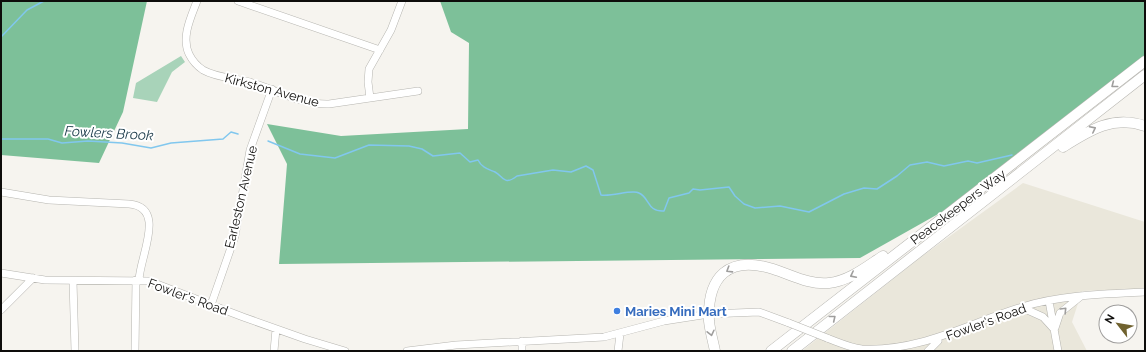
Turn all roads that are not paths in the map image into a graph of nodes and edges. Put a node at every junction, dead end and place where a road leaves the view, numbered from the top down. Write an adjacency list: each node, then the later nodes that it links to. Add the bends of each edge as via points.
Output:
1 (197, 1): 7 (street, Kirkston Avenue, via 185,39 192,60 210,73 251,82)
2 (238, 1): 4 (street)
3 (402, 1): 4 (street, via 394,24)
4 (380, 50): 9 (street, via 368,73)
5 (1145, 62): 13 (highway, Peacekeepers Way, one-way to 13)
6 (1145, 75): 11 (highway, Peacekeepers Way)
7 (272, 90): 9 (street, Kirkston Avenue, via 316,104); 21 (street, Earleston Avenue, via 250,150 235,236)
8 (418, 91): 9 (street, Kirkston Avenue)
9 (370, 98)
10 (1145, 126): 11 (highway, one-way to 10, via 1094,127 1116,122)
11 (1024, 171): 42 (highway, Peacekeepers Way, one-way to 11)
12 (1, 192): 17 (street, via 41,200 129,204 143,208 150,225)
13 (934, 225): 24 (highway, one-way to 24, via 840,281 810,282 753,264 734,266 720,276); 41 (highway, Peacekeepers Way)
14 (1, 273): 15 (street, Fowler's Road)
15 (33, 278): 16 (street, Fowler's Road); 23 (street)
16 (73, 280): 17 (street, Fowler's Road); 33 (street)
17 (137, 280): 21 (street, Fowler's Road, via 156,283); 34 (street)
18 (1145, 292): 19 (street, Fowler's Road)
19 (1082, 296): 20 (street, Fowler's Road); 26 (street, one-way to 19, via 1060,313)
20 (1050, 301): 22 (street, Fowler's Road); 26 (street)
21 (211, 305): 25 (street, Fowler's Road)
22 (1021, 307): 26 (street, via 1043,317); 28 (street, Fowler's Road)
23 (1, 310)
24 (709, 314): 27 (street, Fowler's Road, via 664,321); 30 (street, Fowler's Road, bridge, via 759,312); 40 (highway, one-way to 40)
25 (276, 329): 35 (street); 36 (street, Fowler's Road)
26 (1055, 330): 45 (street)
27 (620, 334): 29 (street, Fowler's Road); 39 (street)
28 (941, 338): 31 (street, Fowler's Road); 44 (street)
29 (522, 341): 32 (street, Fowler's Road); 38 (street)
30 (853, 349): 43 (street, Fowler's Road)
31 (916, 349): 43 (street, Fowler's Road)
32 (418, 350): 37 (street, Fowler's Road)
33 (75, 351)
34 (135, 351)
35 (274, 351)
36 (345, 351)
37 (407, 351)
38 (522, 351)
39 (618, 351)
40 (715, 351)
41 (771, 351)
42 (792, 351)
43 (890, 351)
44 (928, 351)
45 (1058, 351)

